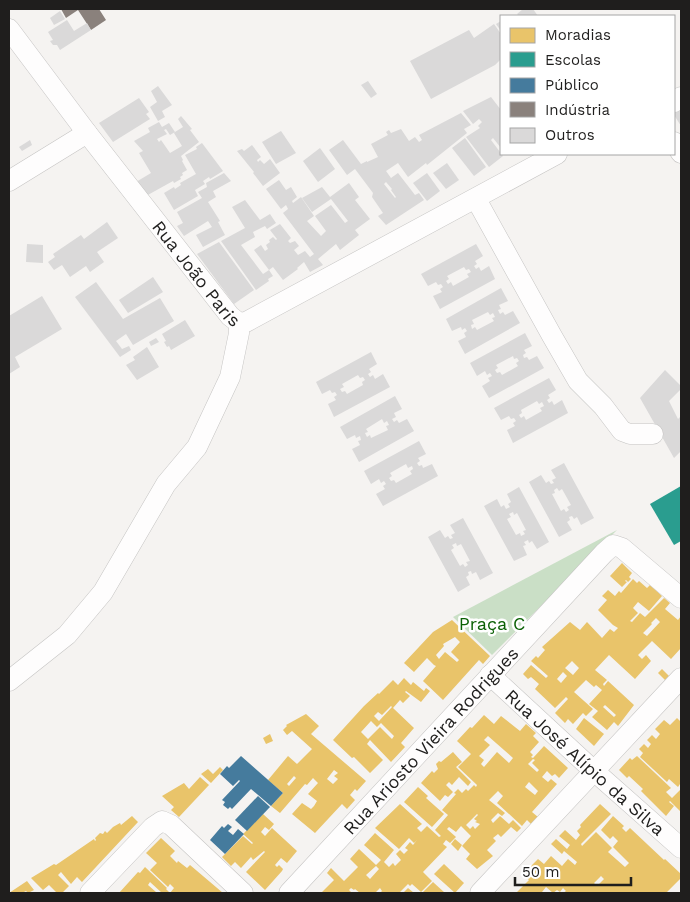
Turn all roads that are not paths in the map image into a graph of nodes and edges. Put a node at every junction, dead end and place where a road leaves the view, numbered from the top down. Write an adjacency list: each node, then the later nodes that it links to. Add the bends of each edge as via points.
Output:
1 (9, 29): 2 (street, Rua João Paris)
2 (86, 133): 4 (street); 6 (street, Rua João Paris, via 230,316)
3 (555, 155): 5 (street, Rua João Paris)
4 (9, 181)
5 (476, 199): 6 (street, Rua João Paris); 7 (street, via 578,380 622,431)
6 (239, 323): 11 (street, via 230,377 196,447 166,484 103,592 68,636)
7 (652, 434)
8 (681, 598): 9 (street, Rua Ariosto Vieira Rodrigues, via 622,548 613,545)
9 (490, 675): 12 (street, Rua José Alípio da Silva); 16 (street, Rua Ariosto Vieira Rodrigues)
10 (681, 678): 12 (street)
11 (9, 681)
12 (594, 771): 13 (street, Rua José Alípio da Silva); 17 (street)
13 (681, 848)
14 (90, 893): 15 (street, via 162,821 172,825)
15 (243, 893)
16 (289, 893)
17 (480, 893)

